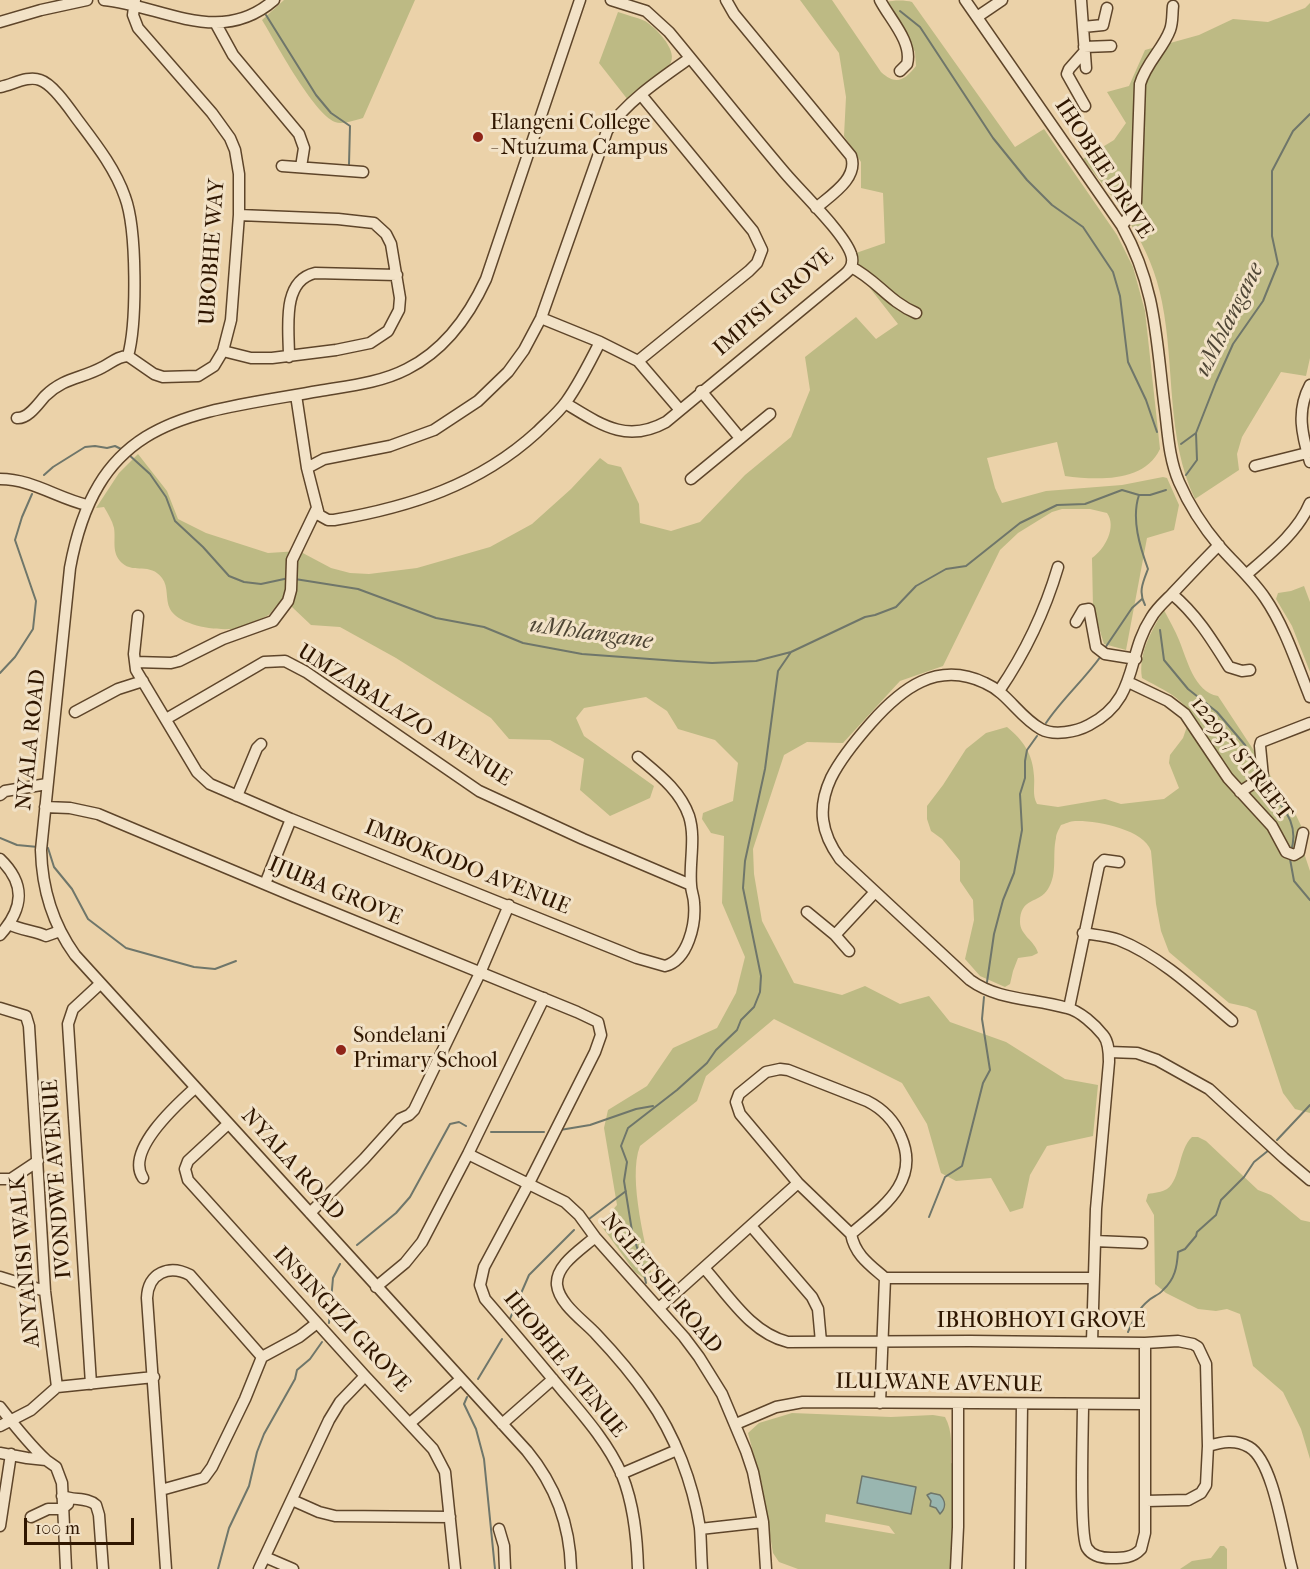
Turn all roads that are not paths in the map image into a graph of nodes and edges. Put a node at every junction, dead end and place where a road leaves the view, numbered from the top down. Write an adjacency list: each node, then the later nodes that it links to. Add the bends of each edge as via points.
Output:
1 (87, 0): 17 (street)
2 (104, 0): 12 (street)
3 (274, 0): 18 (street, via 248,17)
4 (580, 0): 45 (street, NYALA ROAD, via 486,279 460,325 435,350 406,370 371,382)
5 (611, 0): 15 (street, IMPISI GROVE)
6 (650, 0): 15 (street)
7 (726, 0): 31 (street, via 851,156 854,167 849,177)
8 (879, 0): 24 (street, via 908,53 907,64)
9 (965, 0): 16 (street, IHOBHE DRIVE)
10 (1002, 0): 16 (street)
11 (1081, 0): 19 (street)
12 (134, 3): 18 (street); 32 (street, UBOBHE WAY, via 134,20 141,34 230,138 239,174)
13 (1173, 6): 33 (street, via 1170,29 1139,88 1136,202)
14 (1107, 8): 19 (street, via 1102,25)
15 (646, 11): 22 (street, IMPISI GROVE)
16 (977, 17): 33 (street, IHOBHE DRIVE)
17 (0, 22)
18 (216, 24): 29 (street, via 233,55 299,134 304,148)
19 (1083, 27): 21 (street)
20 (1111, 46): 21 (street)
21 (1084, 50): 23 (street); 27 (street, via 1067,74)
22 (690, 58): 26 (street); 31 (street, IMPISI GROVE)
23 (1086, 69)
24 (900, 71)
25 (0, 87): 40 (street, via 30,79 44,82 88,134 122,188 132,238 133,328)
26 (642, 96): 37 (street, via 618,116 607,132); 42 (street, via 753,231 762,250 749,271)
27 (1085, 106)
28 (282, 166): 29 (street)
29 (301, 167): 30 (street)
30 (363, 172)
31 (816, 208): 34 (street, IMPISI GROVE, via 852,255)
32 (239, 215): 35 (street, via 374,223 391,244); 39 (street, UBOBHE WAY, via 231,320)
33 (1122, 226): 59 (street, IHOBHE DRIVE, via 1144,272 1152,307 1170,447 1179,481)
34 (851, 267): 36 (street, via 900,306); 44 (street, IMPISI GROVE)
35 (397, 275): 41 (street, via 399,310 383,336 364,345); 41 (street, via 303,276 290,304)
36 (916, 313)
37 (541, 318): 38 (street); 53 (street, via 525,350 508,372 449,422 404,442 324,459)
38 (600, 342): 42 (street); 46 (street)
39 (223, 351): 40 (street, UBOBHE WAY, via 210,369 192,377 159,376); 41 (street, via 260,359)
40 (128, 356): 49 (street, via 63,382 23,418)
41 (289, 357)
42 (638, 361): 47 (street)
43 (1310, 385): 51 (street, via 1301,414)
44 (701, 391): 47 (street, IMPISI GROVE); 50 (street)
45 (296, 395): 53 (street); 57 (street, NYALA ROAD, via 183,418 159,428 122,456)
46 (565, 403): 47 (street, IMPISI GROVE, via 599,423 626,432 655,428); 58 (street, via 527,440 461,484 370,514 328,520)
47 (680, 410)
48 (770, 414): 50 (street)
49 (17, 418)
50 (740, 438): 54 (street)
51 (1309, 457): 52 (street)
52 (1255, 466)
53 (308, 468): 58 (street)
54 (692, 478)
55 (0, 479): 57 (street, via 25,481)
56 (1310, 503): 61 (street, via 1291,533)
57 (87, 505): 77 (street, NYALA ROAD, via 70,568)
58 (316, 510): 66 (street, via 294,555 288,601 273,621 223,639 179,661)
59 (1219, 545): 61 (street, IHOBHE DRIVE); 62 (street)
60 (1058, 567): 70 (street, via 1026,648)
61 (1247, 574): 71 (street, IHOBHE DRIVE, via 1266,599)
62 (1172, 594): 65 (street, via 1148,622); 67 (street, via 1204,627 1229,667)
63 (138, 616): 66 (street, IMBOKODO AVENUE)
64 (1076, 622): 65 (street, via 1083,610 1089,609 1096,647 1105,654)
65 (1136, 660): 69 (street)
66 (135, 662): 68 (street, IMBOKODO AVENUE)
67 (1250, 670)
68 (143, 681): 72 (street, via 118,688); 73 (street, IMBOKODO AVENUE)
69 (1128, 682): 70 (street, via 1108,712 1088,726 1066,732 1043,730); 78 (street, 122937 STREET, via 1168,701 1185,714)
70 (999, 691): 88 (street, via 961,676 932,677 918,682 886,706 840,760 825,795 822,825 840,859)
71 (1310, 698)
72 (75, 712)
73 (166, 719): 80 (street, IMBOKODO AVENUE, via 199,776); 87 (street, UMZABALAZO AVENUE, via 264,662 285,662 306,672 479,791)
74 (1310, 723): 78 (street, via 1261,742 1260,779)
75 (261, 744): 80 (street)
76 (638, 757): 87 (street, IMBOKODO AVENUE, via 667,783 688,815)
77 (47, 784): 79 (street); 81 (street, NYALA ROAD)
78 (1240, 792): 83 (street, 122937 STREET, via 1272,826 1286,852 1299,852)
79 (0, 795)
80 (237, 796): 82 (street, IMBOKODO AVENUE)
81 (45, 807): 86 (street, IJUBA GROVE, via 98,814); 92 (street, NYALA ROAD, via 41,847 45,890)
82 (291, 819): 86 (street); 89 (street, IMBOKODO AVENUE)
83 (1303, 833)
84 (0, 859): 91 (street, via 14,874 19,890)
85 (1119, 862): 93 (street, via 1104,860 1099,865)
86 (266, 884): 97 (street, IJUBA GROVE)
87 (691, 885): 89 (street, IMBOKODO AVENUE, via 691,933 678,959 665,966)
88 (875, 892): 95 (street); 101 (street, via 976,984 1006,997)
89 (509, 905): 97 (street)
90 (807, 912): 95 (street)
91 (9, 924): 92 (street, via 46,936); 94 (street)
92 (60, 931): 98 (street, NYALA ROAD)
93 (1083, 933): 101 (street); 102 (street, via 1118,939 1131,946 1197,991)
94 (0, 934)
95 (835, 935): 96 (street)
96 (849, 951)
97 (480, 973): 99 (street, IJUBA GROVE); 114 (street, via 414,1110 399,1119)
98 (100, 984): 105 (street, NYALA ROAD); 137 (street, IVONDWE AVENUE, via 73,1009 68,1024)
99 (544, 998): 103 (street, IJUBA GROVE, via 598,1022); 107 (street)
100 (0, 1008): 108 (street, ANYANISI WALK, via 28,1019)
101 (1069, 1008): 104 (street, via 1104,1036)
102 (1232, 1021)
103 (602, 1031): 112 (street, IHOBHE AVENUE)
104 (1109, 1052): 111 (street, via 1137,1053 1157,1060 1209,1089); 118 (street)
105 (195, 1088): 106 (street, NYALA ROAD); 109 (street, via 163,1120 143,1149 138,1165)
106 (228, 1124): 114 (street, NYALA ROAD); 127 (street, INSINGIZI GROVE, via 188,1161 186,1176)
107 (468, 1154): 112 (street, NGLETSIE ROAD); 124 (street, via 422,1242 405,1263)
108 (38, 1161): 110 (street); 125 (street, ANYANISI WALK)
109 (143, 1178)
110 (6, 1179)
111 (1310, 1180)
112 (529, 1183): 117 (street, NGLETSIE ROAD, via 565,1202); 136 (street, IHOBHE AVENUE, via 484,1267 480,1285 485,1299)
113 (798, 1183): 115 (street); 116 (street); 116 (street, via 740,1114 736,1102 766,1072 788,1070 867,1101 880,1107 898,1130 907,1153 905,1175 888,1202)
114 (310, 1214): 124 (street, NYALA ROAD)
115 (751, 1226): 120 (street); 128 (street, via 812,1297 818,1309)
116 (851, 1234): 122 (street, via 861,1257)
117 (595, 1237): 126 (street, NGLETSIE ROAD); 151 (street, via 560,1271 560,1294 650,1399)
118 (1095, 1240): 119 (street); 123 (street)
119 (1142, 1243)
120 (705, 1269): 126 (street); 128 (street, IBHOBHOYI GROVE, via 765,1334 788,1342)
121 (0, 1276): 125 (street)
122 (885, 1278): 123 (street); 129 (street)
123 (1093, 1278): 130 (street)
124 (376, 1287): 135 (street, NYALA ROAD)
125 (45, 1291): 138 (street, ANYANISI WALK)
126 (658, 1308): 148 (street, NGLETSIE ROAD, via 711,1376)
127 (317, 1323): 132 (street); 133 (street, INSINGIZI GROVE)
128 (821, 1342): 129 (street, IBHOBHOYI GROVE)
129 (882, 1342): 130 (street, IBHOBHOYI GROVE); 139 (street)
130 (1092, 1342): 131 (street, IBHOBHOYI GROVE)
131 (1145, 1343): 142 (street); 150 (street, IBHOBHOYI GROVE, via 1188,1342 1203,1355)
132 (262, 1357): 134 (street, via 195,1279 184,1272 160,1272 147,1293); 155 (street, via 208,1475)
133 (364, 1376): 146 (street, INSINGIZI GROVE); 157 (street, via 340,1402)
134 (154, 1377): 137 (street); 155 (street)
135 (461, 1379): 146 (street); 147 (street, NYALA ROAD)
136 (553, 1379): 147 (street); 154 (street, IHOBHE AVENUE, via 610,1451)
137 (91, 1384): 138 (street)
138 (57, 1387): 145 (street, via 31,1410)
139 (880, 1403): 140 (street, ILULWANE AVENUE); 148 (street, ILULWANE AVENUE, via 793,1403)
140 (958, 1403): 141 (street, ILULWANE AVENUE); 178 (street)
141 (1022, 1404): 143 (street, ILULWANE AVENUE); 179 (street)
142 (1145, 1404): 143 (street, ILULWANE AVENUE); 158 (street)
143 (1083, 1405): 158 (street, via 1085,1545 1103,1558 1130,1556 1141,1549 1146,1533)
144 (0, 1407): 145 (street)
145 (11, 1420): 149 (street); 153 (street)
146 (410, 1423): 161 (street, INSINGIZI GROVE, via 440,1460)
147 (502, 1424): 174 (street, NYALA ROAD, via 535,1461 555,1494 568,1536)
148 (736, 1424): 162 (street, NGLETSIE ROAD, via 753,1472)
149 (0, 1426)
150 (1208, 1446): 158 (street, IBHOBHOYI GROVE, via 1206,1485 1201,1493 1188,1500); 180 (street, via 1236,1442 1249,1447 1267,1468)
151 (677, 1450): 154 (street); 165 (street)
152 (5, 1454): 153 (street); 163 (street)
153 (46, 1460): 156 (street, via 56,1467)
154 (621, 1474): 175 (street, IHOBHE AVENUE, via 635,1526)
155 (161, 1490): 169 (street)
156 (68, 1498): 159 (street); 168 (street, via 93,1502 98,1508)
157 (292, 1500): 161 (street, via 335,1516); 166 (street)
158 (1146, 1502)
159 (62, 1509): 160 (street, via 48,1509); 167 (street)
160 (31, 1517)
161 (450, 1517): 172 (street, INSINGIZI GROVE)
162 (763, 1522): 165 (street); 177 (street, NGLETSIE ROAD)
163 (0, 1526)
164 (499, 1529): 173 (street)
165 (700, 1529): 176 (street)
166 (265, 1557): 170 (street); 171 (street)
167 (66, 1569)
168 (103, 1569)
169 (166, 1569)
170 (259, 1569)
171 (293, 1569)
172 (454, 1569)
173 (505, 1569)
174 (571, 1569)
175 (638, 1569)
176 (702, 1569)
177 (766, 1569)
178 (956, 1569)
179 (1020, 1569)
180 (1292, 1569)

